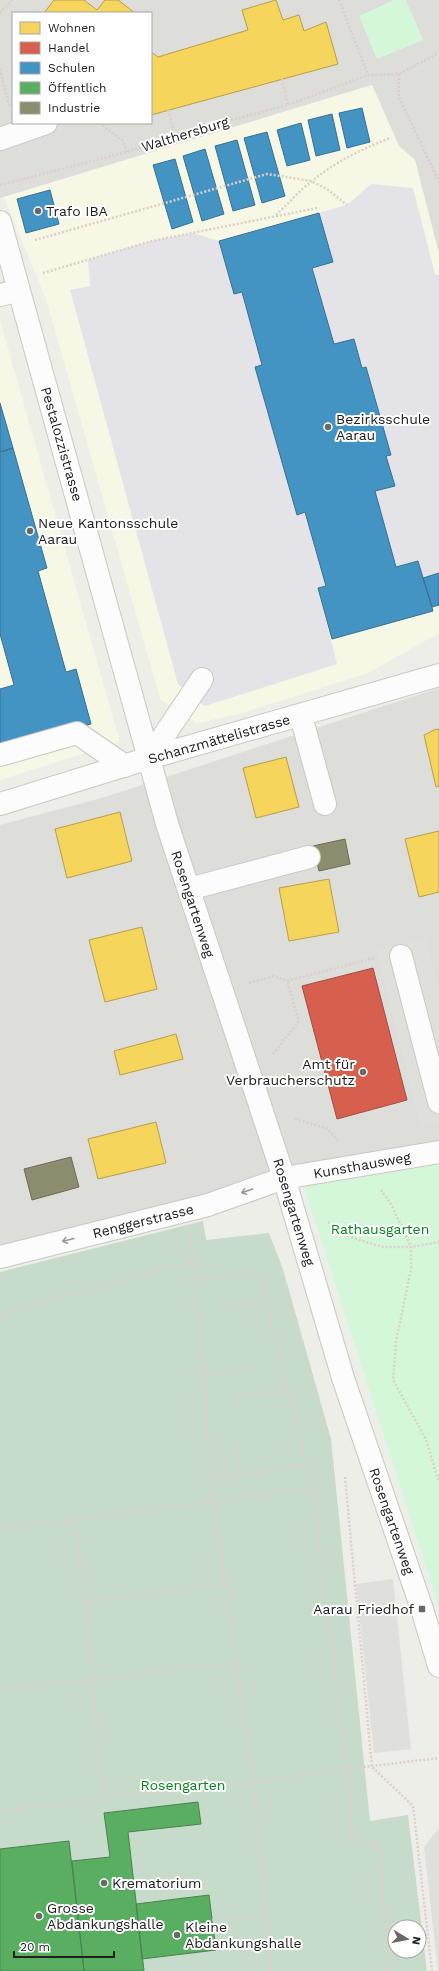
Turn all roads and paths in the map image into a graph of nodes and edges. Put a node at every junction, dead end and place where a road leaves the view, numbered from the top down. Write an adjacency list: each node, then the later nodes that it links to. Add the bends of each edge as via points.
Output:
1 (12, 0): 3 (path)
2 (339, 0): 7 (path)
3 (0, 13)
4 (439, 53): 6 (path, Walthersburg)
5 (0, 69): 10 (path)
6 (399, 74): 7 (path, Walthersburg); 19 (path, via 399,96)
7 (368, 75): 9 (path, Walthersburg)
8 (282, 79): 9 (path)
9 (288, 105): 14 (path, Walthersburg)
10 (9, 107)
11 (168, 110): 14 (path)
12 (43, 124): 16 (street)
13 (100, 124): 17 (path, via 123,141)
14 (175, 135): 17 (path, Walthersburg)
15 (390, 138): 18 (path, via 338,162)
16 (0, 139)
17 (127, 152): 20 (path, Walthersburg)
18 (311, 181): 21 (path, via 327,189); 23 (path); 25 (path, via 267,174)
19 (439, 182)
20 (0, 185)
21 (347, 205)
22 (317, 208): 23 (path)
23 (275, 216): 26 (path, via 152,241)
24 (0, 222): 25 (street, Pestalozzistrasse)
25 (7, 248): 26 (street, Pestalozzistrasse)
26 (12, 289): 31 (street, Pestalozzistrasse)
27 (439, 675): 29 (street, Schanzmättelistrasse)
28 (202, 679): 31 (street)
29 (301, 716): 31 (street, Schanzmättelistrasse); 34 (street)
30 (0, 755): 32 (street, via 77,733)
31 (149, 758): 32 (street, Schanzmättelistrasse); 36 (street, Rosengartenweg, via 168,828)
32 (125, 766): 33 (street, Schanzmättelistrasse)
33 (0, 804)
34 (325, 804)
35 (308, 857): 36 (street)
36 (189, 889): 39 (street, Rosengartenweg)
37 (401, 956): 38 (path, via 392,954); 41 (street)
38 (287, 981): 39 (path, via 273,976); 40 (path, via 299,1021)
39 (222, 991): 45 (street, Rosengartenweg)
40 (270, 1059)
41 (439, 1102)
42 (291, 1117): 44 (path, via 326,1128)
43 (439, 1152): 44 (street, Kunsthausweg)
44 (363, 1165): 45 (street, Kunsthausweg); 48 (path, via 391,1204)
45 (284, 1178): 49 (street, Renggerstrasse, one-way to 49, via 208,1205); 71 (street, Rosengartenweg, via 343,1378)
46 (323, 1218): 48 (path, via 347,1236 382,1247)
47 (439, 1242): 48 (path)
48 (411, 1247): 63 (path, via 411,1269 396,1341 394,1380 426,1439)
49 (0, 1257)
50 (195, 1280): 51 (path, via 258,1273); 53 (path, via 193,1262); 55 (path)
51 (265, 1302): 52 (path); 56 (path)
52 (221, 1308)
53 (0, 1314)
54 (261, 1368): 55 (path)
55 (203, 1374): 62 (path)
56 (288, 1391): 57 (path); 59 (path)
57 (233, 1398)
58 (235, 1442): 61 (path)
59 (307, 1465): 61 (path); 64 (path)
60 (344, 1469): 75 (path)
61 (239, 1476): 62 (path)
62 (212, 1479): 65 (path)
63 (439, 1483)
64 (313, 1489): 65 (path); 76 (path)
65 (214, 1503): 66 (path); 68 (path)
66 (76, 1521): 67 (path); 69 (path)
67 (0, 1530)
68 (226, 1585): 69 (path); 70 (path)
69 (84, 1602): 72 (path)
70 (236, 1663): 72 (path); 77 (path)
71 (439, 1666)
72 (93, 1680): 73 (path); 78 (path)
73 (0, 1691)
74 (439, 1758): 75 (path)
75 (372, 1766): 76 (path); 84 (path, via 413,1806)
76 (347, 1769): 77 (path); 83 (path, via 353,1847 379,1840)
77 (254, 1782): 78 (path); 80 (path)
78 (104, 1799): 79 (path)
79 (0, 1811)
80 (266, 1914): 81 (path); 82 (path)
81 (212, 1920)
82 (271, 1971)
83 (389, 1971)
84 (432, 1971)

